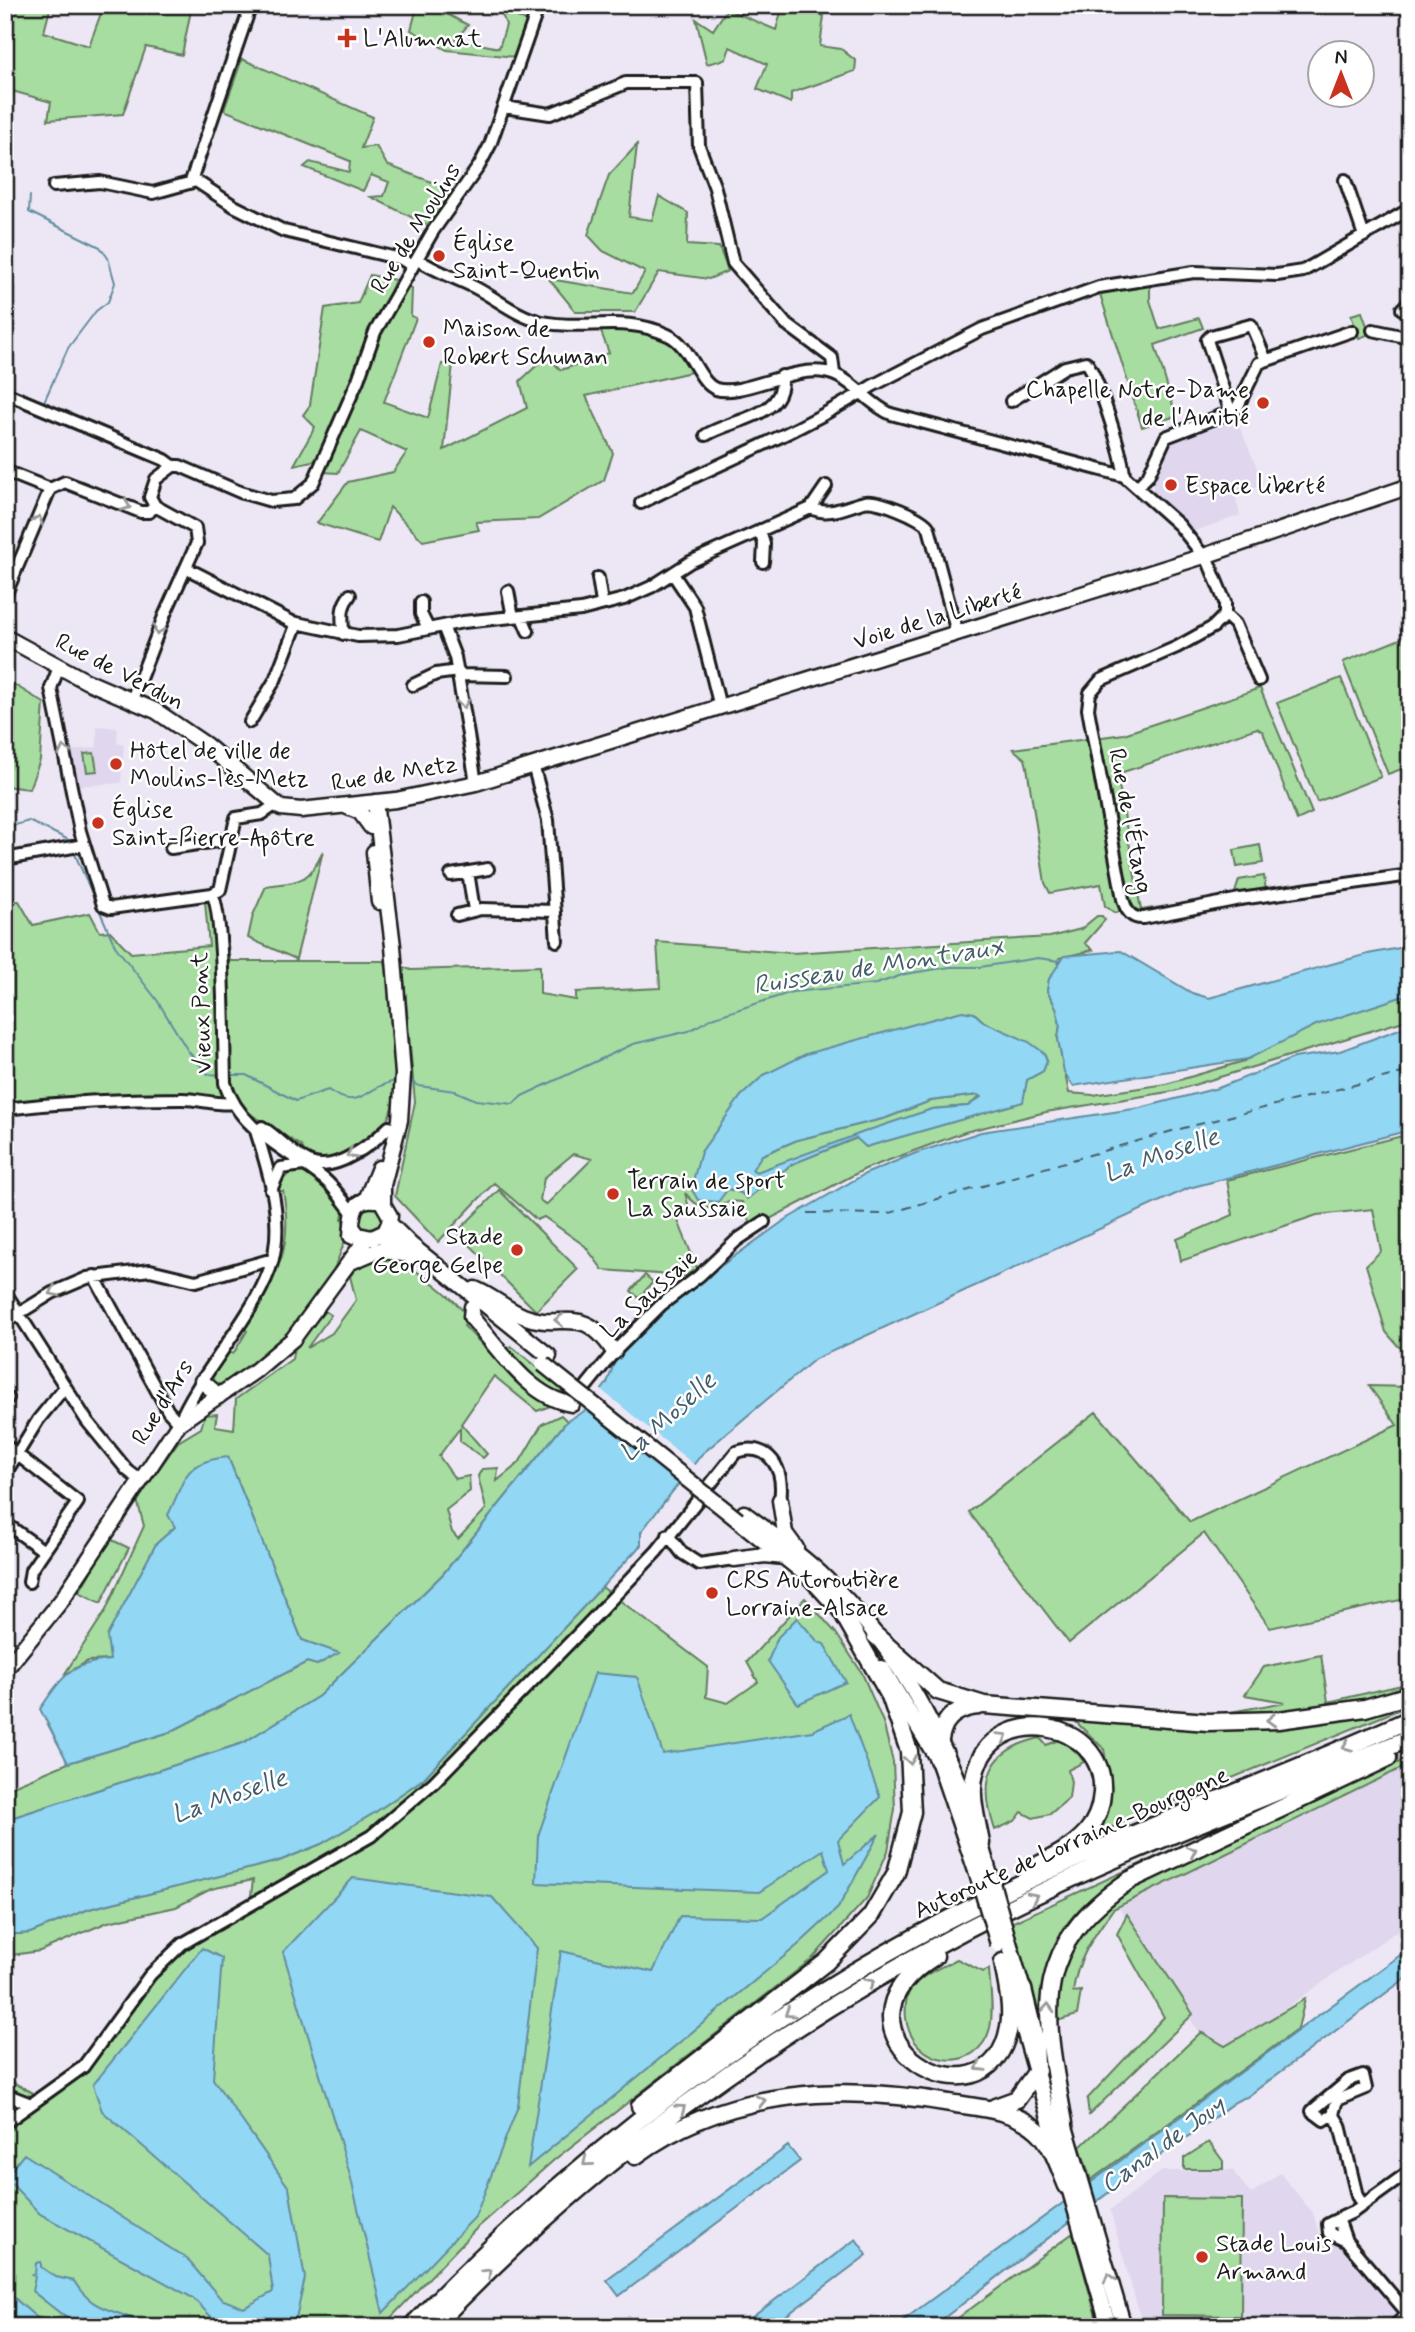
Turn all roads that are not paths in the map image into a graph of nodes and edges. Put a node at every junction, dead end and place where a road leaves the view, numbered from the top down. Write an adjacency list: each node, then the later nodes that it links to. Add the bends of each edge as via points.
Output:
1 (251, 5): 5 (street)
2 (539, 5): 3 (street, Rue de Moulins)
3 (504, 107): 9 (street, Rue de Moulins, via 479,166); 14 (street, via 550,114 626,83 697,83 700,152 715,188 733,263 785,323 832,358)
4 (1345, 180): 8 (street)
5 (191, 181): 6 (street, via 153,193 100,182); 9 (street, via 208,186 234,206 284,231)
6 (54, 186)
7 (1410, 209): 8 (street)
8 (1364, 236): 17 (street, via 1313,267 1291,274 1194,272 1075,295 982,329)
9 (416, 263): 15 (street, via 531,319 632,325 671,337 718,389); 21 (street, Rue de Moulins, via 375,332 321,471 303,493 283,502)
10 (1373, 330): 12 (street)
11 (1352, 331): 13 (street)
12 (1410, 338)
13 (1266, 360): 19 (street, via 1259,363); 19 (street, via 1251,325 1208,340)
14 (834, 373): 15 (street); 17 (street)
15 (782, 376): 20 (street, via 775,405)
16 (5, 393): 21 (street)
17 (862, 394): 23 (street, via 891,414); 28 (street)
18 (1011, 401): 23 (street, via 1065,368 1086,362)
19 (1231, 413): 25 (street, via 1166,438 1148,476)
20 (706, 435)
21 (173, 466): 29 (street, via 151,489)
22 (5, 471): 27 (street)
23 (1124, 476): 25 (street)
24 (826, 486): 30 (street)
25 (1138, 486): 32 (street)
26 (1410, 486): 32 (main road, Voie de la Liberté)
27 (50, 489): 29 (street, one-way to 29, via 65,482 141,512); 39 (street, one-way to 27)
28 (641, 503)
29 (155, 506): 34 (street, via 197,532)
30 (811, 508): 31 (street); 48 (street, via 827,512 866,501 921,518 929,528)
31 (760, 530): 33 (street); 35 (street)
32 (1204, 556): 42 (street, via 1225,602); 48 (main road, Voie de la Liberté)
33 (763, 562)
34 (186, 568): 44 (street); 56 (street, one-way to 56)
35 (673, 574): 41 (street, via 624,599); 57 (street, via 695,607)
36 (598, 578): 41 (street)
37 (508, 591): 43 (street)
38 (351, 595): 49 (street, via 340,616)
39 (5, 596)
40 (421, 602): 46 (street)
41 (602, 603): 43 (street)
42 (1225, 615): 54 (street, via 1235,624); 73 (street, Rue de l'Étang, via 1213,628 1177,647 1101,680 1090,693 1088,709 1128,912 1144,918)
43 (518, 617): 45 (street); 47 (street)
44 (297, 623): 49 (street); 58 (street, via 275,680)
45 (443, 626): 46 (street); 52 (street)
46 (428, 628): 49 (street, via 398,635)
47 (528, 631)
48 (957, 633): 57 (main road, Voie de la Liberté)
49 (343, 634)
50 (5, 637): 51 (main road, Rue de Verdun)
51 (60, 667): 56 (main road, Rue de Verdun); 67 (street, one-way to 51, via 51,688)
52 (458, 673): 53 (street); 55 (street, via 436,674); 60 (street, one-way to 60)
53 (507, 677)
54 (1259, 680)
55 (413, 685)
56 (131, 702): 62 (main road, Rue de Verdun, via 156,711 188,733)
57 (720, 707): 59 (main road, Voie de la Liberté)
58 (250, 722)
59 (533, 765): 60 (main road, Voie de la Liberté); 76 (street, via 548,820)
60 (475, 783): 61 (main road, Rue de Metz)
61 (397, 800): 64 (main road, Rue de Metz); 65 (main road)
62 (275, 805): 63 (main road, Rue de Metz, via 301,810); 66 (street, Rue de Metz, via 262,814 240,816 233,822)
63 (344, 806): 64 (main road, Rue de Metz); 65 (main road)
64 (375, 806): 65 (main road)
65 (376, 827): 79 (main road, via 383,937 394,967 402,1051)
66 (231, 839): 68 (street); 74 (street, via 223,884)
67 (84, 845): 69 (street); 74 (street, via 101,902 107,907)
68 (171, 848)
69 (5, 859)
70 (488, 869): 71 (street)
71 (468, 872): 72 (street); 75 (street)
72 (451, 875)
73 (1410, 875)
74 (212, 894): 80 (street, Vieux Pont, via 219,941 225,1083)
75 (474, 910): 76 (street); 77 (street)
76 (555, 911): 78 (street)
77 (457, 915)
78 (557, 941)
79 (400, 1100): 83 (main road); 90 (main road)
80 (233, 1103): 81 (street, via 200,1098 85,1100); 82 (street, Rue d'Ars)
81 (5, 1109)
82 (253, 1125): 84 (street); 85 (street, Rue d'Ars)
83 (390, 1127): 84 (street, one-way to 84, via 368,1146 327,1164 307,1161); 89 (main road)
84 (286, 1149): 85 (street); 86 (street); 87 (street)
85 (266, 1162): 88 (street, Rue d'Ars)
86 (303, 1165): 87 (street); 91 (street, via 326,1181)
87 (281, 1168): 88 (street)
88 (271, 1190): 95 (street, Rue d'Ars)
89 (366, 1200): 90 (main road); 91 (main road)
90 (383, 1204): 93 (main road, via 390,1216)
91 (352, 1219): 93 (main road); 96 (main road)
92 (764, 1222): 103 (street, La Saussaie, via 661,1305)
93 (379, 1232): 94 (main road); 96 (main road); 99 (main road, via 411,1245)
94 (409, 1256): 96 (main road, via 379,1250); 100 (main road)
95 (274, 1258): 97 (street, via 196,1281 150,1270); 105 (street, Rue d'Ars)
96 (346, 1265): 107 (main road, via 293,1339)
97 (94, 1276): 101 (street, one-way to 101, via 51,1293); 109 (street, via 168,1411)
98 (5, 1292): 101 (street)
99 (468, 1292): 103 (main road, one-way to 99, via 589,1326 531,1318 477,1290); 104 (main road)
100 (472, 1307): 104 (main road); 108 (main road, via 471,1317 531,1383 551,1399)
101 (17, 1314): 102 (street); 106 (street)
102 (5, 1322)
103 (614, 1352): 108 (street, La Saussaie)
104 (546, 1360): 115 (main road)
105 (202, 1381): 107 (main road); 109 (street, Rue d'Ars)
106 (64, 1388): 111 (street, via 38,1420); 113 (street, via 127,1470)
107 (219, 1396): 109 (main road)
108 (572, 1404)
109 (179, 1423): 113 (main road, Rue d'Ars)
110 (5, 1445): 111 (street)
111 (18, 1457): 112 (street); 118 (street, via 78,1502)
112 (5, 1474)
113 (140, 1480): 125 (main road, Rue d'Ars, via 61,1601)
114 (780, 1500): 115 (main road, via 769,1515); 117 (street, via 781,1479 774,1460 758,1450 742,1450 720,1468); 121 (main road, via 785,1533)
115 (745, 1520): 119 (main road); 120 (main road, via 746,1545); 121 (main road)
116 (5, 1523): 118 (street)
117 (668, 1535): 120 (street, via 682,1553 699,1564); 142 (street, via 510,1706 399,1814 371,1836 182,1944 150,1975 83,2067)
118 (44, 1551): 122 (street)
119 (784, 1557): 120 (main road); 123 (main road)
120 (734, 1559)
121 (818, 1571): 124 (main road)
122 (29, 1582)
123 (841, 1610): 132 (main road); 147 (highway, one-way to 147, via 890,1696 909,1751 912,1812 895,1873 853,1937 626,2117)
124 (875, 1635): 127 (highway, via 937,1691); 129 (main road)
125 (5, 1670)
126 (1410, 1695): 127 (highway, one-way to 127, via 1279,1720 1208,1722)
127 (984, 1705): 129 (highway, via 950,1715)
128 (1410, 1719): 138 (highway, Autoroute de Lorraine-Bourgogne, one-way to 138, via 1022,1883)
129 (939, 1737): 132 (highway); 133 (main road)
130 (1410, 1738): 135 (highway, Autoroute de Lorraine-Bourgogne, one-way to 130, via 1108,1862)
131 (1410, 1748): 146 (highway, one-way to 131, via 1047,2007 1064,1945 1079,1923 1102,1899 1130,1880)
132 (937, 1760): 134 (main road)
133 (981, 1843): 134 (main road); 138 (highway, one-way to 138, via 974,1776 993,1743 1013,1730 1037,1726 1059,1730 1092,1756 1102,1787 1096,1819 1086,1834 1065,1850 902,1936)
134 (983, 1874): 136 (main road, bridge)
135 (971, 1926): 137 (highway, one-way to 135, via 1009,2028 1000,2049 985,2066 966,2075 942,2076 909,2059 896,2035 896,1995 909,1975 962,1938); 151 (highway, Autoroute de Lorraine-Bourgogne, one-way to 135, via 623,2153 729,2073 833,2004)
136 (1003, 1941): 137 (main road); 139 (main road)
137 (1003, 1962): 140 (main road)
138 (831, 1985): 147 (highway, Autoroute de Lorraine-Bourgogne, one-way to 147)
139 (1023, 1989): 140 (highway); 146 (main road)
140 (1037, 2069): 143 (highway, via 1017,2099); 149 (main road)
141 (5, 2094): 142 (street)
142 (31, 2104): 145 (street)
143 (995, 2107)
144 (1333, 2114): 144 (street, via 1324,2120 1312,2111 1336,2096); 150 (street, via 1340,2125)
145 (5, 2123)
146 (1064, 2123): 149 (main road)
147 (607, 2145): 154 (highway, Autoroute de Lorraine-Bourgogne, one-way to 154, via 492,2247)
148 (1410, 2171): 150 (street)
149 (1073, 2182): 151 (highway, one-way to 149, via 673,2133 724,2110 814,2092 894,2095 1005,2114 1038,2131); 152 (main road)
150 (1358, 2209): 153 (street, via 1338,2228)
151 (534, 2230): 155 (highway, Autoroute de Lorraine-Bourgogne, one-way to 151)
152 (1088, 2232): 156 (main road); 157 (main road, one-way to 152)
153 (1409, 2315): 158 (street)
154 (411, 2327)
155 (433, 2327)
156 (1109, 2327)
157 (1124, 2327)
158 (1392, 2327)

